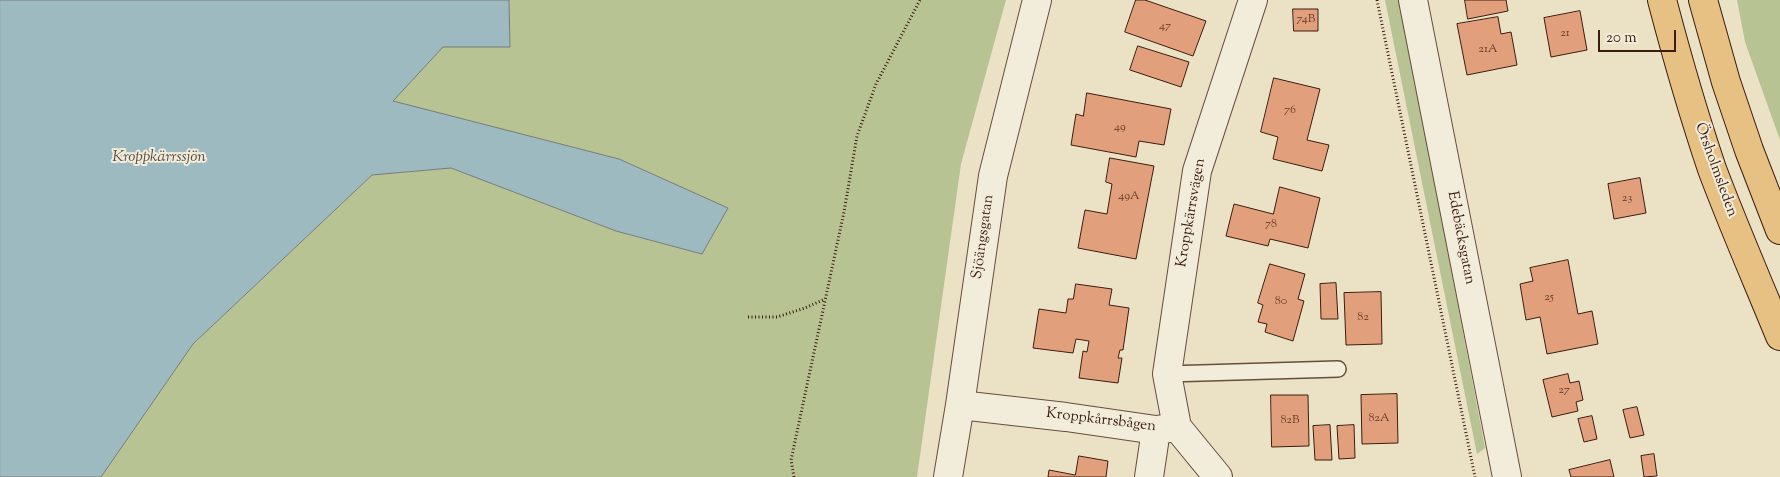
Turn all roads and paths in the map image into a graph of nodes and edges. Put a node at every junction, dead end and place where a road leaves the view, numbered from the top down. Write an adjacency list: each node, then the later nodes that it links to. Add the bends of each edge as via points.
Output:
1 (920, 0): 9 (path, via 876,84 857,136)
2 (1037, 0): 14 (street, Sjöängsgatan, via 993,176)
3 (1253, 0): 13 (street, Kroppkärrsvägen, via 1197,171)
4 (1377, 0): 20 (path)
5 (1413, 0): 21 (street, Edebäcksgatan)
6 (1662, 0): 11 (main road, Örsholmsleden, via 1712,169)
7 (1703, 0): 8 (main road, via 1726,82)
8 (1780, 230)
9 (825, 299): 10 (path, via 778,317); 16 (path, via 791,460)
10 (748, 317)
11 (1780, 336)
12 (1338, 369): 13 (lane)
13 (1167, 374): 15 (street, Kroppkärrsvägen)
14 (960, 405): 15 (street, Kroppkårrsbågen); 17 (street, Sjöängsgatan)
15 (1166, 428): 18 (street, Kroppkärrsvägen); 19 (street, Kroppkårrsbågen)
16 (794, 477)
17 (948, 477)
18 (1149, 477)
19 (1218, 477)
20 (1475, 477)
21 (1507, 477)

